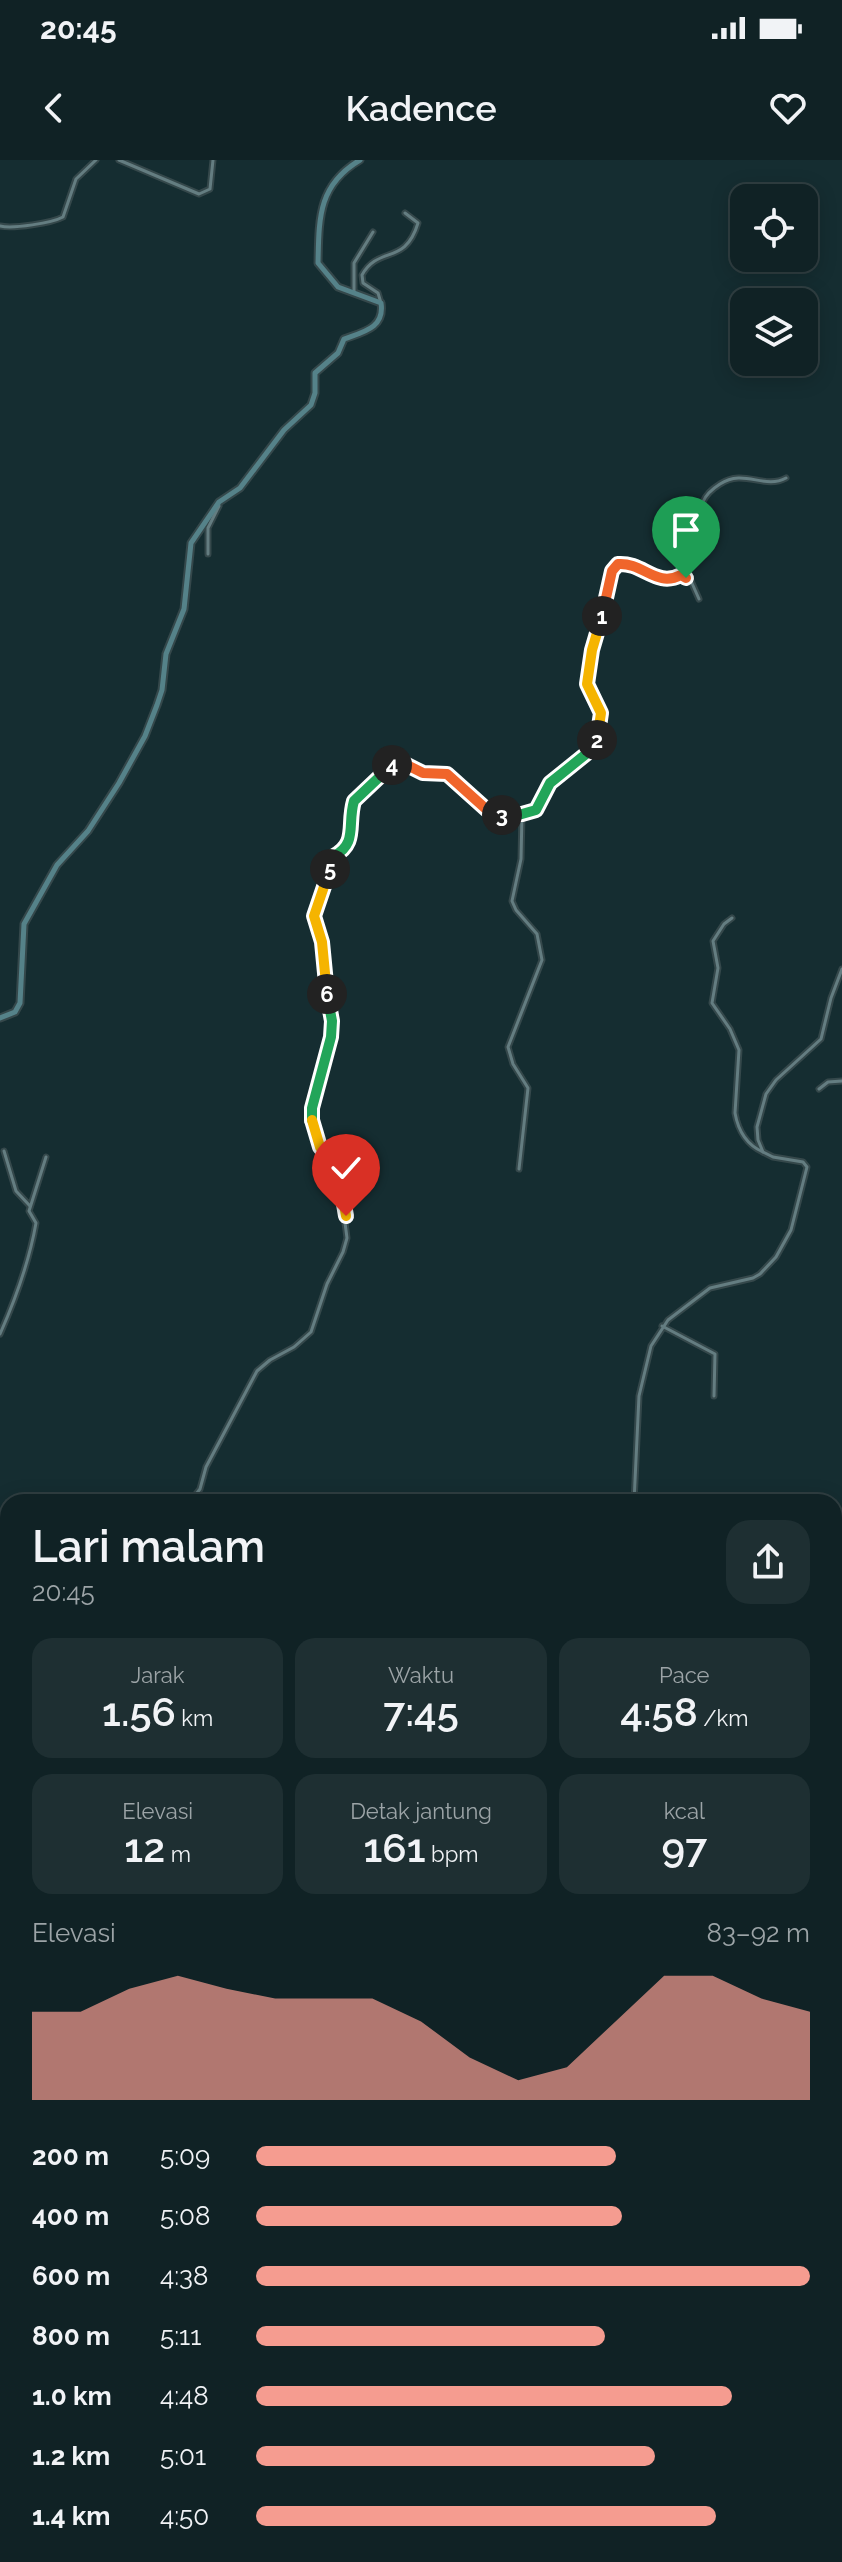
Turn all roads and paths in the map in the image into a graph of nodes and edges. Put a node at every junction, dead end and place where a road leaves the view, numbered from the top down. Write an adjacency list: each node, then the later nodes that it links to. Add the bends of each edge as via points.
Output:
1 (96, 160): 7 (street, via 76,179 63,217)
2 (119, 160): 3 (street, via 199,194 211,188)
3 (213, 160)
4 (360, 160): 5 (street)
5 (350, 162): 9 (street, via 326,195 318,261 338,287)
6 (405, 213): 10 (street, via 418,223 411,242 377,260 362,275)
7 (0, 226)
8 (373, 232): 9 (street, via 354,263)
9 (354, 293): 10 (street)
10 (381, 303): 12 (street, via 376,324 344,339 338,353 315,373 311,405 284,430 240,488)
11 (786, 478): 14 (street, via 769,482 739,477 713,490 700,506 699,537)
12 (219, 502): 13 (street, via 208,528); 19 (street, via 190,545 184,609 145,736 88,831 57,865 24,924 19,1006)
13 (208, 554)
14 (681, 575): 15 (street, via 691,581); 16 (street, via 663,580 630,564 614,566 587,684 601,713 596,741 550,783 536,810)
15 (699, 599)
16 (522, 814): 25 (street, via 521,859 512,901 537,934 542,953 508,1047 528,1088); 30 (street, via 496,814 447,774 423,773 399,761 354,801 350,844 333,858 314,916 332,1021 312,1117 316,1138 338,1169 345,1246 315,1325 301,1342 257,1371)
17 (732, 918): 23 (street, via 713,941 718,968 712,1003 739,1050 737,1123 752,1146)
18 (842, 969): 23 (street, via 821,1039 766,1094 757,1127)
19 (0, 1018)
20 (842, 1081): 21 (street)
21 (819, 1089)
22 (4, 1151): 26 (street, via 16,1191)
23 (763, 1152): 27 (street, via 807,1167 785,1244 760,1274 710,1288)
24 (46, 1157): 26 (street)
25 (519, 1169)
26 (30, 1206): 28 (street, via 36,1223 30,1254)
27 (662, 1326): 29 (street, via 715,1354); 31 (street, via 649,1352 639,1396)
28 (1, 1331)
29 (714, 1396)
30 (196, 1494)
31 (634, 1494)

